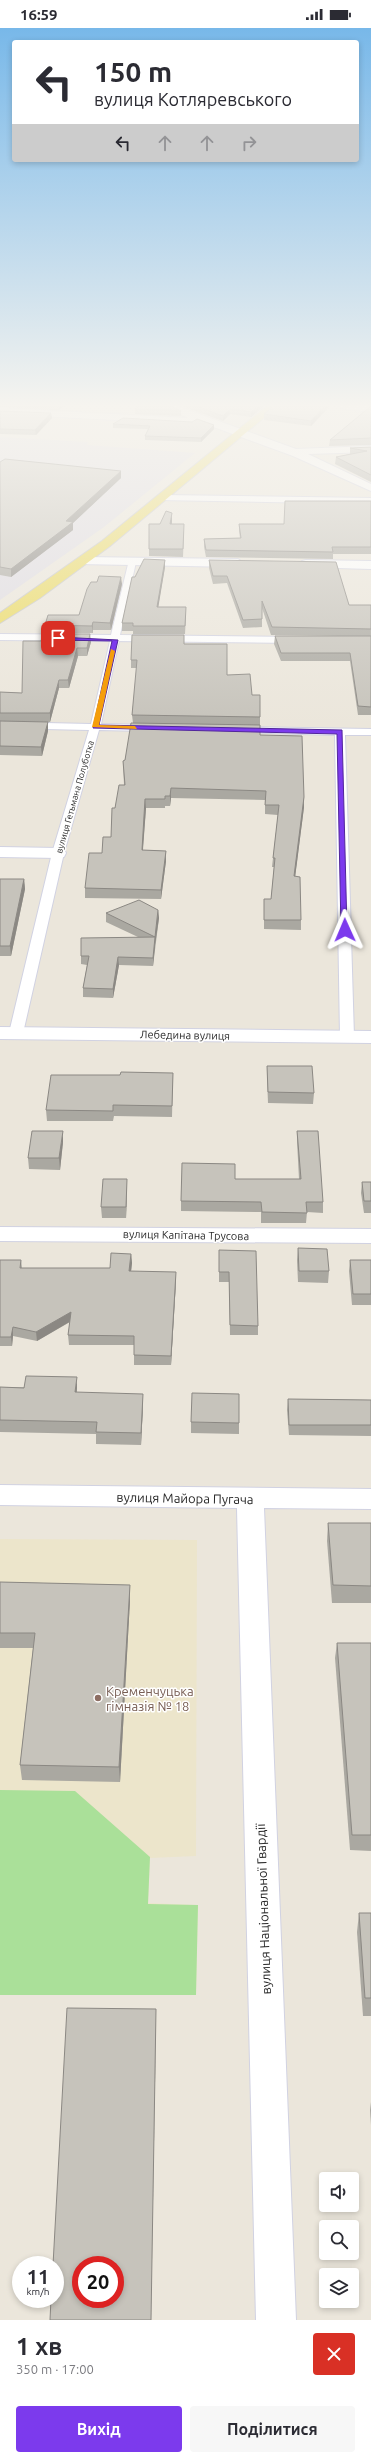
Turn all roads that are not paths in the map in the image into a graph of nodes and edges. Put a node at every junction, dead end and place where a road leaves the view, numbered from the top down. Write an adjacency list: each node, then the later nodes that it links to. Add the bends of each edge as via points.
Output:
1 (143, 513): 2 (main road)
2 (82, 561): 3 (street); 7 (main road)
3 (132, 562): 4 (street); 9 (lane, вулиця Гетьмана Полуботка)
4 (252, 563)
5 (291, 564): 6 (street)
6 (371, 565)
7 (0, 619)
8 (0, 637): 9 (lane)
9 (115, 640): 10 (lane); 12 (lane, вулиця Гетьмана Полуботка)
10 (307, 640)
11 (0, 725): 12 (lane)
12 (95, 727): 13 (lane); 18 (lane, вулиця Гетьмана Полуботка)
13 (158, 728)
14 (229, 730): 15 (lane)
15 (340, 732): 16 (lane); 20 (lane)
16 (371, 732)
17 (0, 852): 18 (street)
18 (58, 853): 19 (lane, вулиця Гетьмана Полуботка)
19 (8, 1033): 20 (street, Лебедина вулиця)
20 (348, 1037): 21 (street, Лебедина вулиця)
21 (371, 1037)
22 (0, 1234): 23 (street, вулиця Капітана Трусова)
23 (371, 1236)
24 (0, 1495): 25 (street, вулиця Майора Пугача)
25 (250, 1499): 26 (street, вулиця Майора Пугача); 27 (street, вулиця Національної Гвардії)
26 (371, 1499)
27 (276, 2320)

